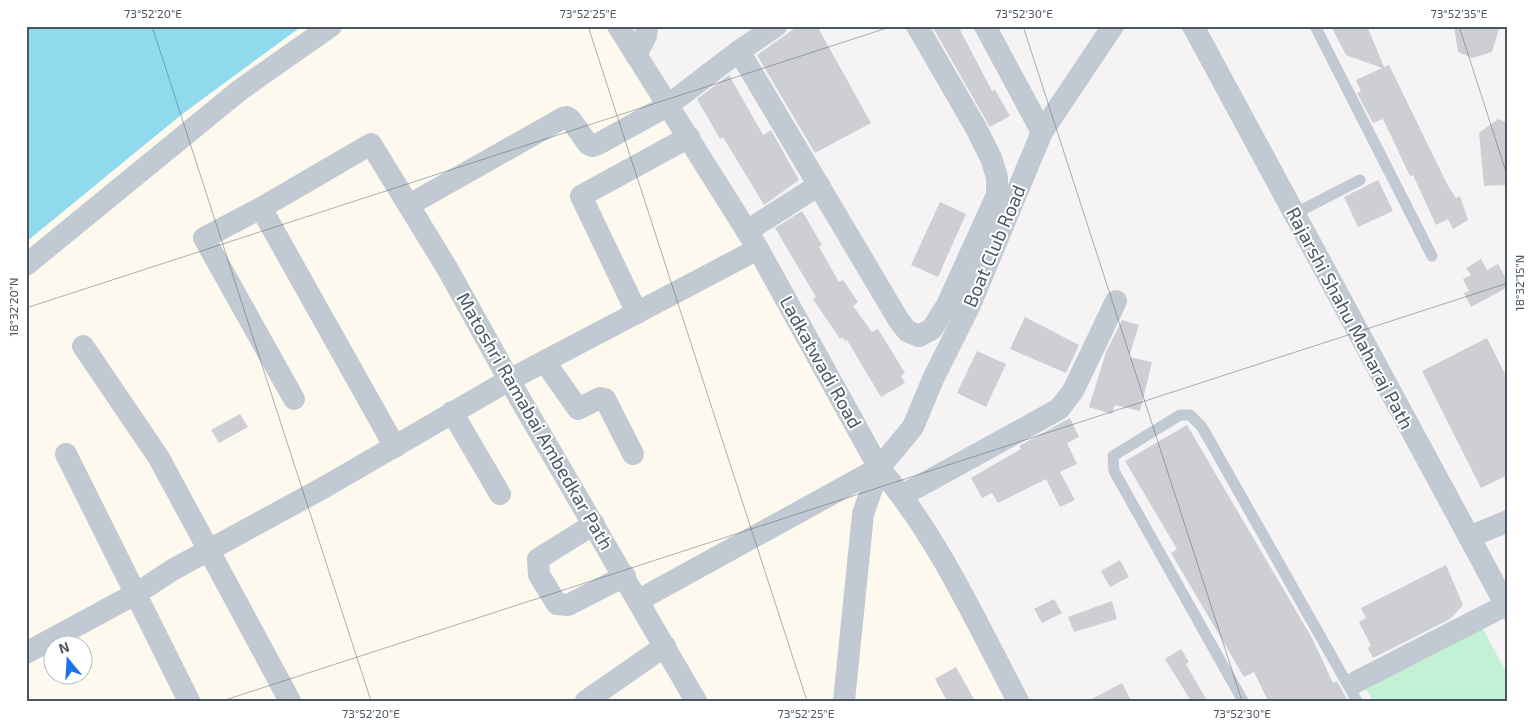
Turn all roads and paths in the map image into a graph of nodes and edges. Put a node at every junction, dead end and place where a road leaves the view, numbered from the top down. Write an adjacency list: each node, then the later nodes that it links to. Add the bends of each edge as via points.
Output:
1 (331, 26): 24 (street, via 240,90)
2 (618, 26): 11 (street, Ladkatwadi Road)
3 (647, 26): 11 (street, via 646,36)
4 (776, 26): 10 (street)
5 (917, 26): 15 (street, via 976,128)
6 (985, 26): 13 (street)
7 (1113, 26): 13 (street, Boat Club Road)
8 (1193, 26): 21 (street, Rajarshi Shahu Maharaj Path)
9 (1315, 26): 23 (lane)
10 (739, 51): 12 (street); 18 (street)
11 (636, 55): 12 (street, Ladkatwadi Road)
12 (667, 106): 14 (street, Ladkatwadi Road); 19 (street, via 592,146 571,120 563,118)
13 (1042, 132): 17 (street, Boat Club Road)
14 (689, 137): 22 (street, Ladkatwadi Road); 26 (street, via 581,196)
15 (997, 177): 17 (street); 18 (street, via 997,195 948,305 932,329 919,336 907,331 898,319)
16 (1360, 180): 21 (lane)
17 (1020, 183): 35 (street, Boat Club Road, via 970,305 913,427)
18 (819, 185): 22 (street)
19 (409, 206): 20 (street, Matoshri Ramabai Ambedkar Path, via 371,144); 29 (street, Matoshri Ramabai Ambedkar Path)
20 (261, 208): 30 (street, via 204,238); 32 (street)
21 (1294, 214): 40 (street, Rajarshi Shahu Maharaj Path)
22 (752, 240): 26 (street); 35 (street, Ladkatwadi Road)
23 (1432, 256)
24 (26, 265)
25 (1116, 301): 37 (street, via 1073,391 1059,409)
26 (637, 313): 28 (street)
27 (82, 346): 41 (street, via 159,458)
28 (545, 362): 29 (street); 34 (street, via 578,409 600,398 605,400)
29 (509, 380): 31 (street); 39 (street, Matoshri Ramabai Ambedkar Path)
30 (294, 399)
31 (452, 412): 32 (street); 36 (street)
32 (395, 447): 41 (street, via 238,532)
33 (66, 454): 43 (street)
34 (634, 454)
35 (879, 468): 37 (street, Ladkatwadi Road); 44 (street); 53 (street, via 863,514)
36 (500, 494)
37 (903, 495): 54 (street, Ladkatwadi Road, via 972,612)
38 (1508, 521): 40 (street)
39 (594, 524): 42 (street, Matoshri Ramabai Ambedkar Path); 42 (street, via 538,559 539,575 561,606)
40 (1468, 537): 45 (street, Rajarshi Shahu Maharaj Path)
41 (209, 552): 43 (street, via 174,569); 50 (street)
42 (625, 576): 44 (street, Matoshri Ramabai Ambedkar Path)
43 (137, 593): 47 (street); 49 (street)
44 (639, 600): 46 (street, Matoshri Ramabai Ambedkar Path)
45 (1507, 607): 48 (street)
46 (666, 646): 51 (street); 52 (street, Matoshri Ramabai Ambedkar Path)
47 (26, 653)
48 (1354, 690): 55 (lane, via 1202,427 1190,415 1180,415 1113,456 1114,471)
49 (189, 701)
50 (290, 701)
51 (586, 701)
52 (696, 701)
53 (844, 701)
54 (1018, 701)
55 (1243, 701)

